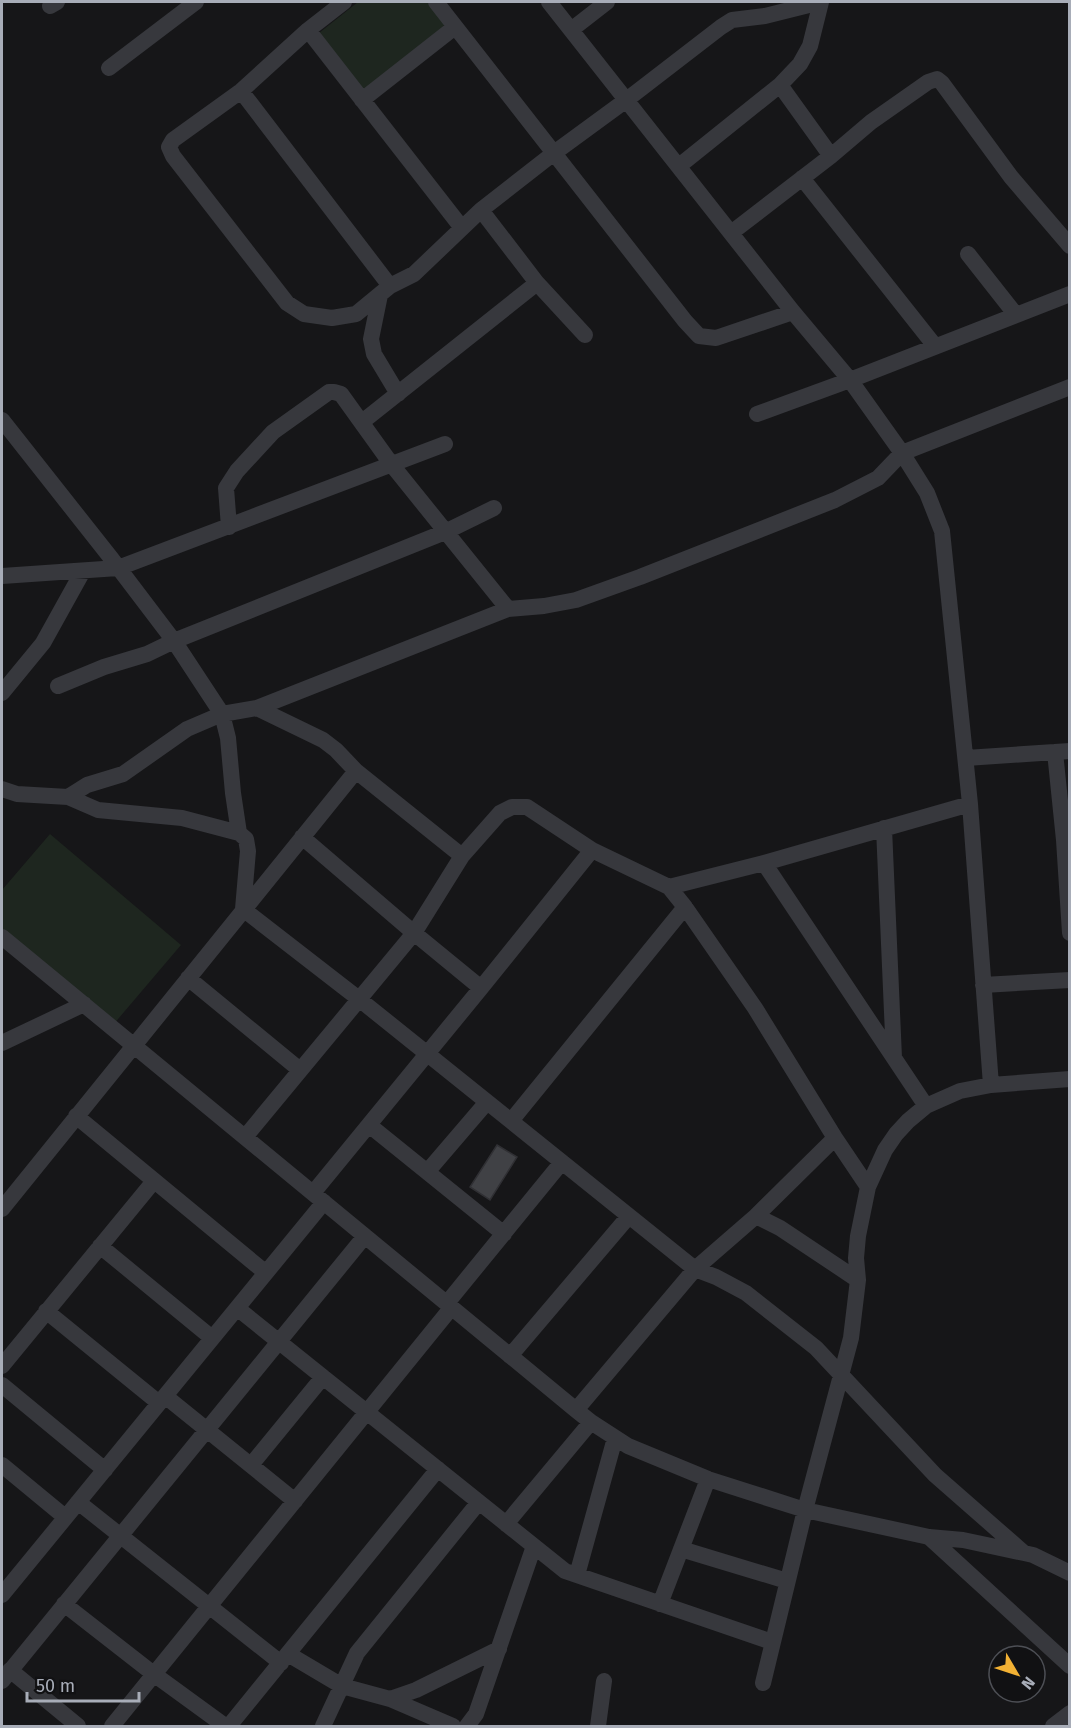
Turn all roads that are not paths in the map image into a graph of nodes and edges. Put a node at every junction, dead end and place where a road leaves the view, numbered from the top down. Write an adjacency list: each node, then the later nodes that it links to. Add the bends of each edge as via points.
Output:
1 (196, 2): 11 (street)
2 (436, 2): 8 (street)
3 (549, 2): 10 (street)
4 (607, 2): 10 (street)
5 (755, 2): 7 (street)
6 (335, 4): 9 (street)
7 (765, 16): 12 (street, via 821,2 810,46 801,64); 15 (street, via 732,20)
8 (455, 27): 14 (street); 16 (street)
9 (308, 30): 13 (street); 14 (street)
10 (571, 30): 15 (street)
11 (109, 68)
12 (780, 85): 17 (street); 18 (street)
13 (241, 91): 26 (street); 26 (street, via 173,140 169,147 173,156 287,303 304,314 332,318 356,314)
14 (362, 100): 21 (street)
15 (625, 101): 16 (street); 18 (street)
16 (554, 153): 20 (street); 28 (street, via 699,336 716,338)
17 (831, 156): 19 (street); 23 (street, via 871,122 937,79 1011,177)
18 (679, 166): 22 (street)
19 (802, 178): 22 (street); 31 (street)
20 (481, 210): 21 (street); 25 (street)
21 (462, 228): 26 (street, via 414,274)
22 (731, 233): 28 (street)
23 (1070, 246)
24 (968, 254): 29 (street)
25 (537, 283): 30 (street); 34 (street)
26 (385, 291): 34 (street, via 371,339 374,354)
27 (1070, 294): 29 (street)
28 (793, 312): 32 (street)
29 (1016, 315): 31 (street)
30 (585, 335)
31 (935, 346): 32 (street)
32 (850, 380): 35 (street); 39 (street)
33 (1070, 387): 39 (street)
34 (398, 394): 37 (street)
35 (757, 414)
36 (2, 420): 44 (street)
37 (362, 422): 40 (street); 42 (street, via 341,394 330,392 273,432 226,488)
38 (445, 444): 40 (street)
39 (902, 453): 47 (street, via 878,478 836,500 576,600); 54 (street, via 927,493 942,531)
40 (392, 465): 42 (street); 43 (street)
41 (495, 508): 43 (street)
42 (229, 527): 44 (street)
43 (446, 532): 47 (street); 48 (street)
44 (118, 568): 45 (street); 48 (street)
45 (82, 571): 46 (street); 50 (street, via 43,643)
46 (2, 576)
47 (508, 609): 51 (street)
48 (174, 641): 49 (street); 52 (street)
49 (58, 686)
50 (2, 693)
51 (257, 708): 52 (street); 55 (street, via 323,741)
52 (222, 714): 57 (street, via 187,729 123,774 87,785); 60 (street)
53 (1062, 751): 54 (street); 62 (street)
54 (966, 758): 58 (street)
55 (356, 771): 61 (street); 64 (street)
56 (6, 795): 57 (street)
57 (68, 797): 60 (street, via 98,810 182,818)
58 (970, 804): 59 (street); 74 (street)
59 (884, 828): 65 (street); 83 (street)
60 (239, 833): 68 (street, via 246,840 248,851)
61 (302, 837): 68 (street); 69 (street)
62 (1067, 840): 70 (street)
63 (592, 850): 64 (street, via 527,807 512,807 500,813); 66 (street); 75 (street)
64 (462, 856): 69 (street)
65 (764, 863): 66 (street); 83 (street)
66 (669, 887): 67 (street)
67 (685, 907): 90 (street); 93 (street, via 755,1008)
68 (243, 909): 72 (street); 76 (street)
69 (414, 933): 75 (street); 76 (street)
70 (1070, 933)
71 (2, 937): 77 (street)
72 (188, 978): 80 (street); 84 (street)
73 (1070, 980): 74 (street)
74 (983, 985): 86 (street)
75 (481, 988): 81 (street)
76 (359, 999): 81 (street); 84 (street)
77 (84, 1004): 78 (street); 80 (street)
78 (20, 1035): 79 (street); 82 (street)
79 (2, 1043)
80 (134, 1045): 89 (street); 92 (street)
81 (427, 1054): 87 (street); 91 (street)
82 (2, 1058)
83 (894, 1059): 88 (street)
84 (300, 1070): 92 (street)
85 (1070, 1079): 86 (street)
86 (991, 1085): 88 (street, via 960,1091)
87 (487, 1102): 90 (street); 95 (street)
88 (926, 1106): 97 (street, via 896,1134)
89 (76, 1116): 96 (street); 99 (street)
90 (511, 1121): 94 (street)
91 (369, 1125): 95 (street); 98 (street)
92 (245, 1137): 98 (street)
93 (835, 1138): 97 (street); 101 (street)
94 (562, 1162): 100 (street); 102 (street)
95 (427, 1172): 102 (street)
96 (154, 1181): 104 (street); 106 (street)
97 (868, 1187): 107 (street, via 858,1236)
98 (318, 1197): 103 (street); 106 (street)
99 (2, 1209)
100 (629, 1216): 105 (street); 113 (street)
101 (756, 1216): 105 (street); 107 (street)
102 (504, 1234): 108 (street)
103 (365, 1236): 108 (street); 112 (street)
104 (100, 1246): 110 (street); 111 (street)
105 (695, 1269): 116 (street, via 746,1293 816,1348); 119 (street)
106 (266, 1273): 109 (street)
107 (858, 1280): 116 (street, via 852,1338)
108 (449, 1305): 113 (street); 120 (street)
109 (237, 1308): 111 (street); 112 (street)
110 (46, 1311): 114 (street); 118 (street)
111 (212, 1338): 118 (street)
112 (279, 1342): 115 (street); 122 (street)
113 (510, 1356): 119 (street)
114 (2, 1366)
115 (323, 1377): 120 (street); 125 (street)
116 (842, 1377): 132 (street); 139 (street, via 934,1475)
117 (2, 1385): 127 (street)
118 (162, 1400): 122 (street); 127 (street)
119 (576, 1410): 121 (street)
120 (367, 1412): 126 (street); 129 (street)
121 (591, 1422): 123 (street); 134 (street)
122 (207, 1430): 125 (street); 135 (street)
123 (615, 1438): 128 (street); 141 (street)
124 (2, 1465): 133 (street)
125 (251, 1465): 129 (street)
126 (438, 1469): 131 (street); 149 (street)
127 (105, 1470): 130 (street)
128 (708, 1479): 132 (street); 138 (street)
129 (295, 1501): 146 (street)
130 (78, 1502): 133 (street); 135 (street)
131 (479, 1502): 134 (street); 155 (street, via 357,1653)
132 (805, 1510): 136 (street); 142 (street)
133 (65, 1517): 143 (street)
134 (506, 1524): 137 (street)
135 (121, 1535): 144 (street); 146 (street)
136 (929, 1537): 139 (street); 150 (street)
137 (534, 1546): 141 (street); 148 (street)
138 (681, 1549): 142 (street); 145 (street)
139 (1024, 1552): 140 (street)
140 (1070, 1573)
141 (576, 1575): 145 (street)
142 (787, 1581): 147 (street)
143 (2, 1595)
144 (64, 1604): 151 (street); 152 (street)
145 (660, 1604): 147 (street)
146 (210, 1606): 149 (street); 151 (street)
147 (772, 1642): 154 (street)
148 (499, 1649): 156 (street); 163 (street, via 476,1714)
149 (284, 1659): 155 (street); 160 (street)
150 (1070, 1666)
151 (154, 1675): 159 (street); 160 (street)
152 (6, 1676): 158 (street)
153 (604, 1681): 164 (street)
154 (763, 1683)
155 (342, 1686): 156 (street); 161 (street)
156 (390, 1699): 162 (street)
157 (1070, 1713): 165 (street)
158 (78, 1726)
159 (112, 1726)
160 (227, 1726)
161 (323, 1726)
162 (453, 1726)
163 (467, 1726)
164 (598, 1726)
165 (1053, 1726)

